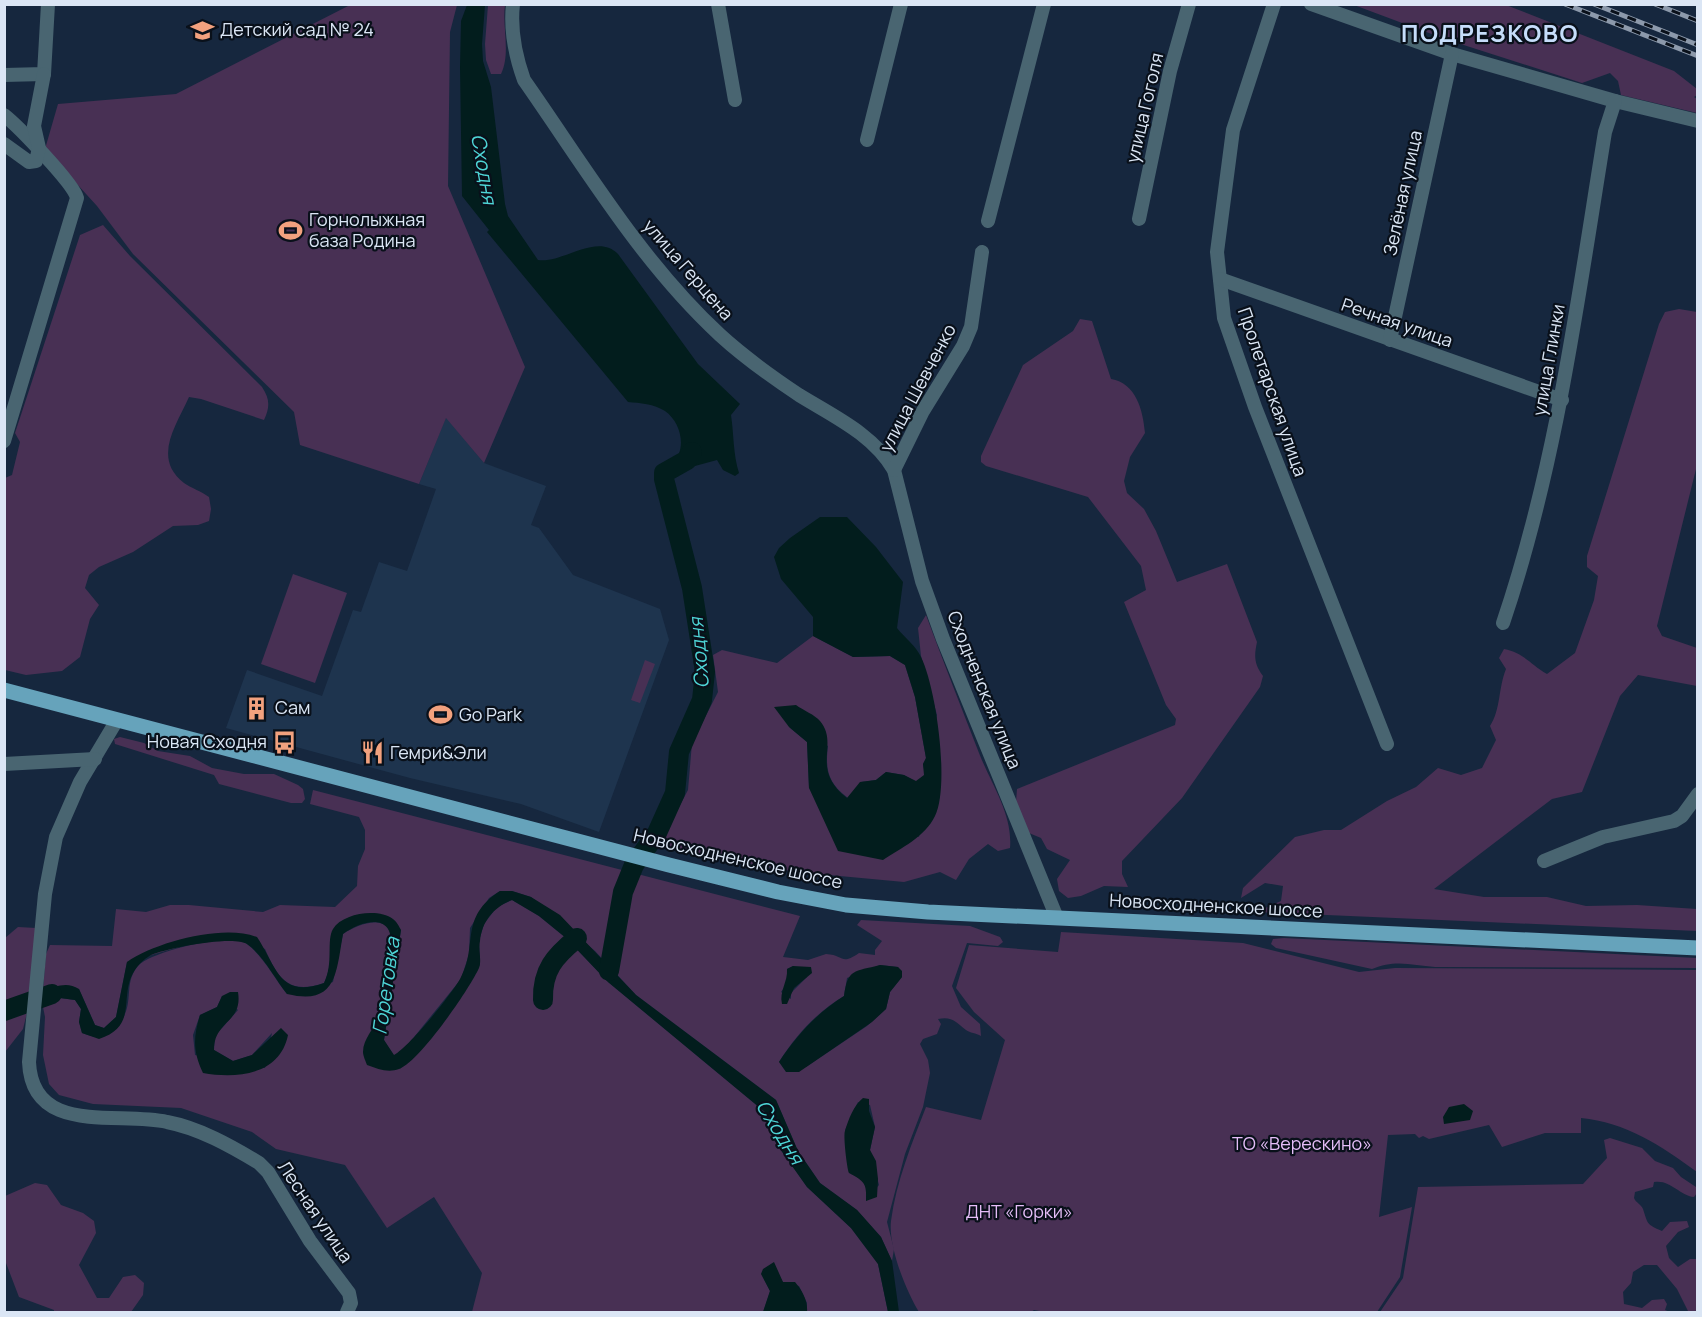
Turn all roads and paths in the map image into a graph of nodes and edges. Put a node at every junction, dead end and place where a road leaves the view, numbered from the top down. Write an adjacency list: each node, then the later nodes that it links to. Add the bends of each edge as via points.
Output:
1 (48, 4): 10 (street)
2 (513, 4): 26 (street, улица Герцена, via 515,55 524,80 648,257 733,347 863,435 886,456)
3 (718, 4): 12 (street)
4 (901, 4): 16 (street)
5 (1044, 4): 20 (street)
6 (1189, 4): 19 (street, улица Гоголя, via 1170,71)
7 (1275, 4): 22 (street, Пролетарская улица, via 1233,130 1217,252)
8 (1311, 4): 9 (street)
9 (1452, 54): 13 (street); 23 (street, Зелёная улица)
10 (44, 74): 11 (street); 18 (street, via 34,126)
11 (4, 75)
12 (735, 100)
13 (1616, 101): 15 (street); 24 (street, улица Глинки, via 1605,132)
14 (4, 115): 18 (street)
15 (1698, 121)
16 (867, 140)
17 (4, 144): 18 (street, via 29,162 36,161)
18 (39, 148): 25 (street, via 76,198)
19 (1139, 219)
20 (988, 221)
21 (982, 252): 26 (street, улица Шевченко, via 976,309 967,336)
22 (1220, 279): 23 (street, Речная улица); 30 (street, Пролетарская улица, via 1224,318 1255,407)
23 (1390, 340): 24 (street, Речная улица)
24 (1562, 400): 27 (street, улица Глинки, via 1530,538)
25 (4, 441)
26 (894, 470): 35 (street, Сходненская улица, via 922,581 943,639)
27 (1503, 623)
28 (4, 690): 29 (main road, Новосходненское шоссе)
29 (117, 720): 31 (street, Лесная улица); 35 (main road, Новосходненское шоссе, via 778,892 846,905)
30 (1387, 744)
31 (94, 759): 32 (street); 37 (street, Лесная улица, via 56,837 45,894 30,1073 37,1094 64,1113 143,1118 190,1128 259,1163 349,1293 351,1303)
32 (4, 764)
33 (1698, 794): 34 (street, via 1682,816 1674,820 1604,837)
34 (1544, 861)
35 (1057, 918): 36 (main road, Новосходненское шоссе)
36 (1698, 948)
37 (347, 1312)

